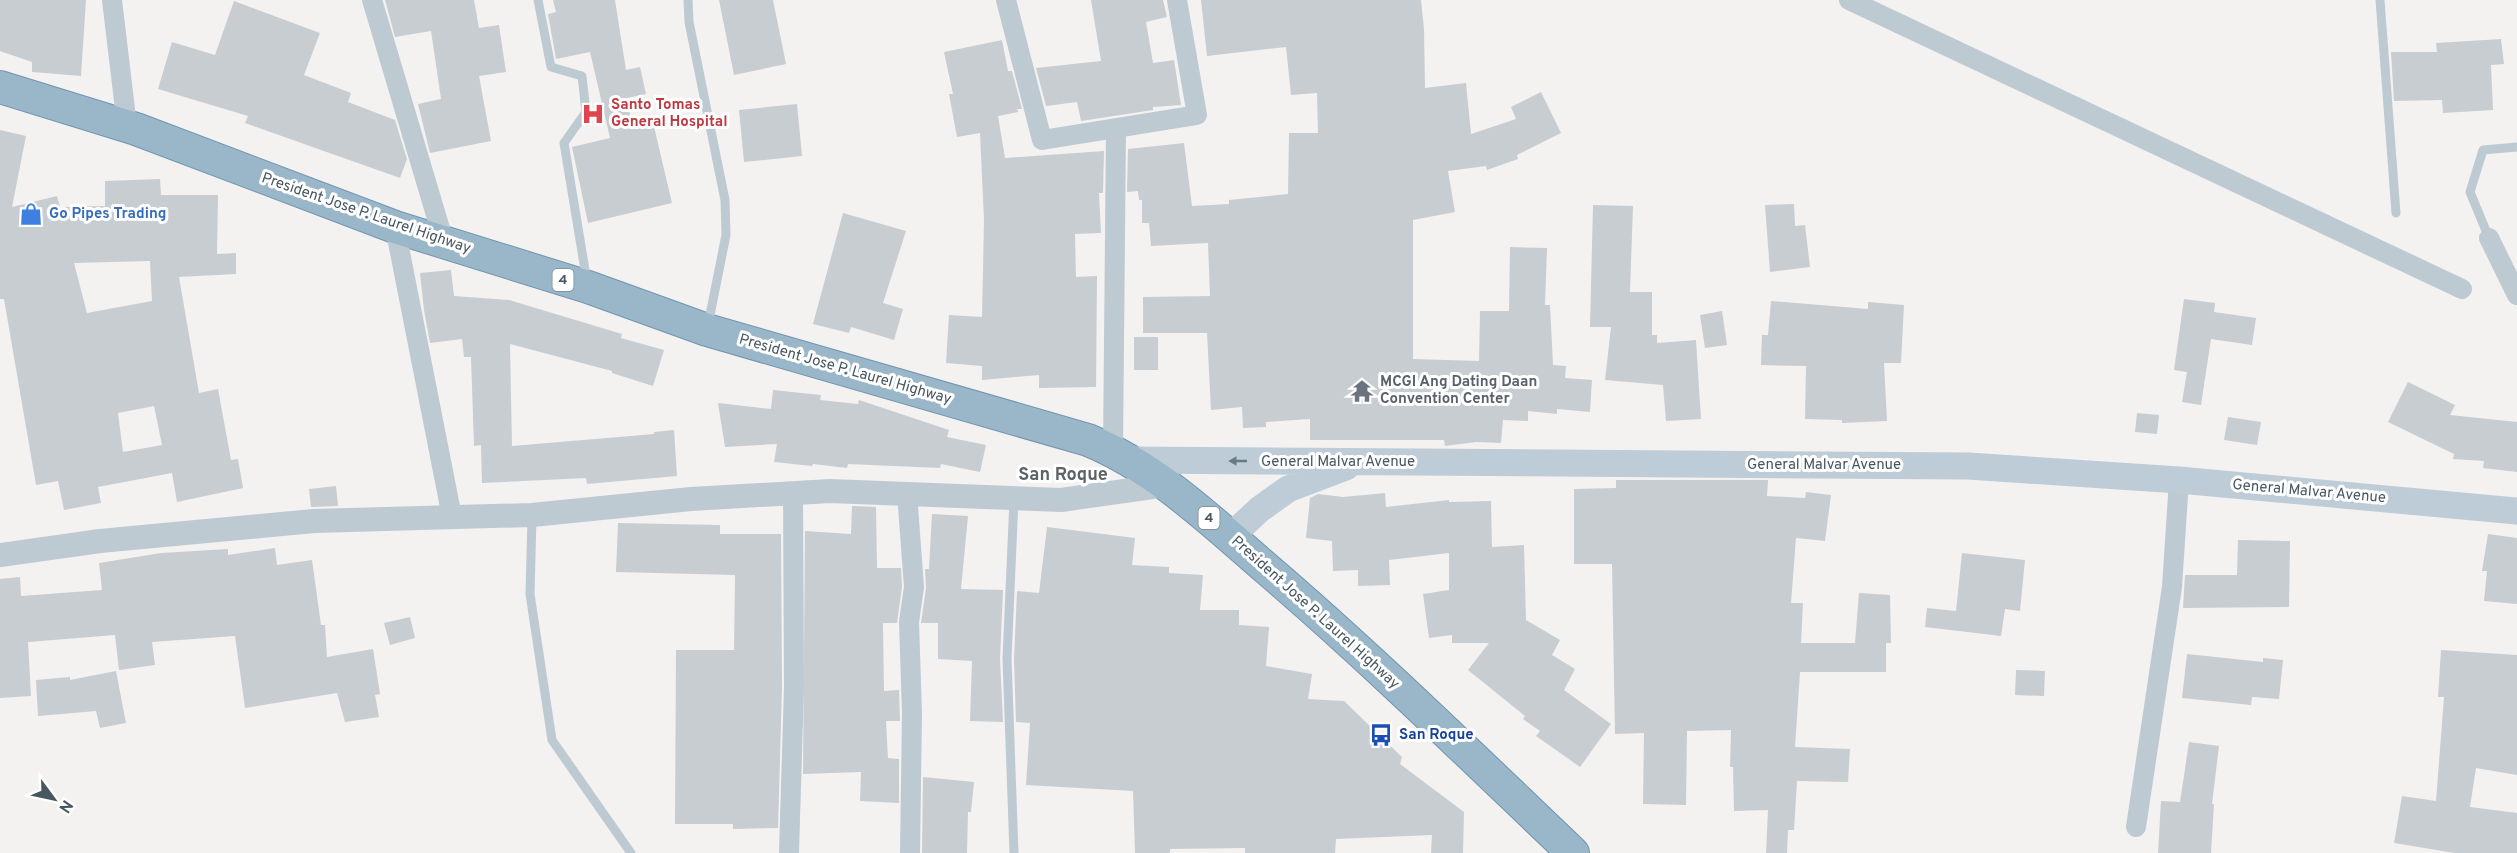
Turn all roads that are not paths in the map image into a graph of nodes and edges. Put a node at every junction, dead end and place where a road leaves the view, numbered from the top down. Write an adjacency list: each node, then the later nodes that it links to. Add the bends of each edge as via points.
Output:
1 (112, 0): 10 (street)
2 (372, 0): 16 (street)
3 (538, 0): 17 (lane, via 551,67 582,76 586,112 564,143)
4 (688, 0): 20 (lane, via 725,200 726,236)
5 (1006, 0): 11 (street, via 1042,140)
6 (1177, 0): 11 (street, via 1197,115)
7 (1849, 0): 18 (street)
8 (2380, 0): 13 (lane)
9 (0, 87): 10 (highway, President Jose P. Laurel Highway / 4)
10 (127, 126): 14 (highway, President Jose P. Laurel Highway / 4)
11 (1116, 128): 21 (street)
12 (2517, 147): 15 (lane, via 2483,150 2470,192)
13 (2396, 213)
14 (395, 227): 16 (highway, President Jose P. Laurel Highway / 4); 30 (street)
15 (2489, 238): 19 (street)
16 (444, 242): 17 (highway, President Jose P. Laurel Highway / 4)
17 (588, 287): 20 (highway, President Jose P. Laurel Highway / 4)
18 (2462, 289)
19 (2517, 295)
20 (707, 330): 21 (highway, President Jose P. Laurel Highway / 4, via 1088,440)
21 (1121, 455): 22 (main road, General Malvar Avenue / 4, one-way to 21); 24 (highway, President Jose P. Laurel Highway / 4)
22 (1359, 462): 23 (main road, General Malvar Avenue / 4, via 1968,466); 31 (main road, via 1288,489)
23 (2179, 480): 28 (main road, General Malvar Avenue / 4); 33 (street, via 2172,587)
24 (1167, 485): 27 (street, via 1061,500); 31 (highway, President Jose P. Laurel Highway / 4)
25 (793, 493): 26 (street); 29 (street); 35 (street, via 794,687)
26 (908, 493): 27 (street); 36 (street, via 914,587 909,622)
27 (1014, 497): 37 (lane, via 1007,659)
28 (2517, 510)
29 (532, 515): 30 (street); 34 (lane, via 530,594 552,740)
30 (452, 517): 32 (street, via 314,521 100,541)
31 (1230, 537): 38 (highway, President Jose P. Laurel Highway / 4, via 1361,652)
32 (0, 555)
33 (2136, 827)
34 (631, 853)
35 (789, 853)
36 (910, 853)
37 (1014, 853)
38 (1573, 853)

